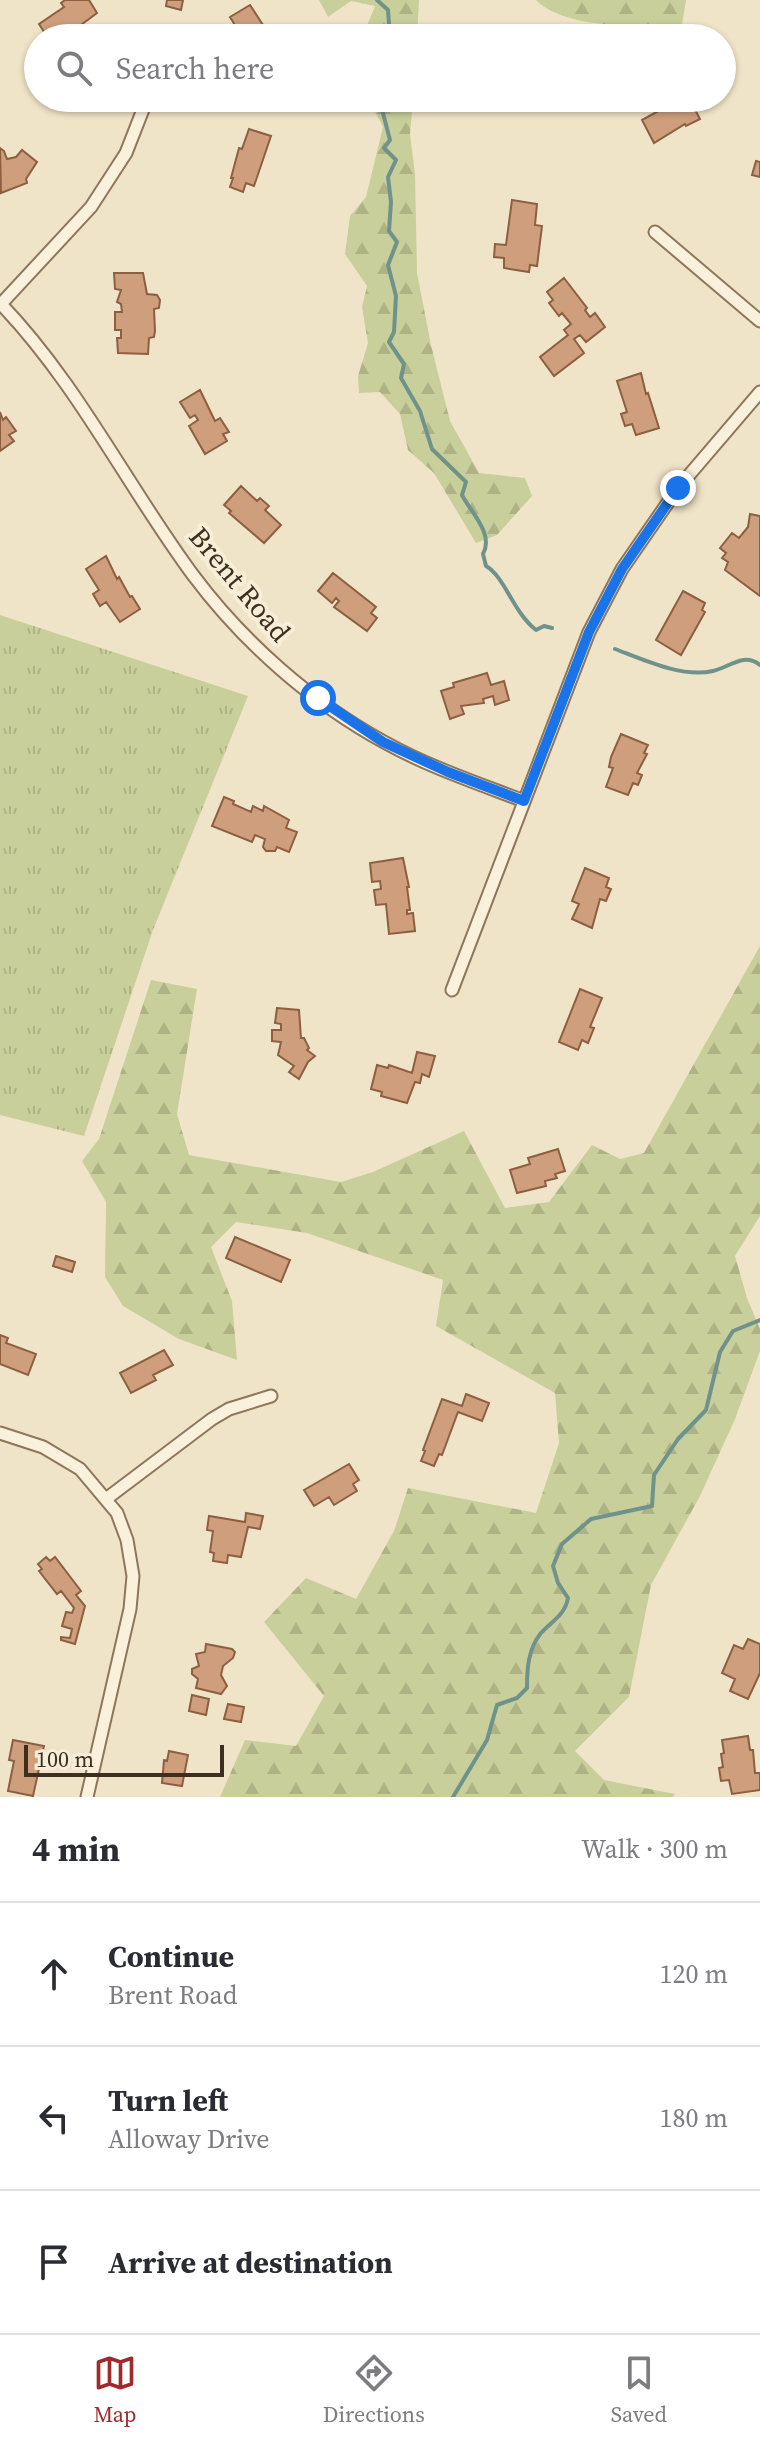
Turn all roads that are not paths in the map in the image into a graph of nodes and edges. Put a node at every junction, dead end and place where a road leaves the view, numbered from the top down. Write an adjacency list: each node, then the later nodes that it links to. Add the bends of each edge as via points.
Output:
1 (142, 112): 3 (street, via 126,153 91,207)
2 (655, 232): 4 (street)
3 (0, 304): 6 (street, Brent Road, via 63,378 194,575 270,659 383,742)
4 (760, 321)
5 (760, 392): 6 (street, via 678,488 622,569 589,632)
6 (524, 801): 7 (street)
7 (452, 990)
8 (271, 1396): 10 (street, via 212,1419)
9 (0, 1433): 10 (street, via 43,1447 80,1469)
10 (106, 1499): 11 (street, via 127,1540 133,1576)
11 (87, 1797)

